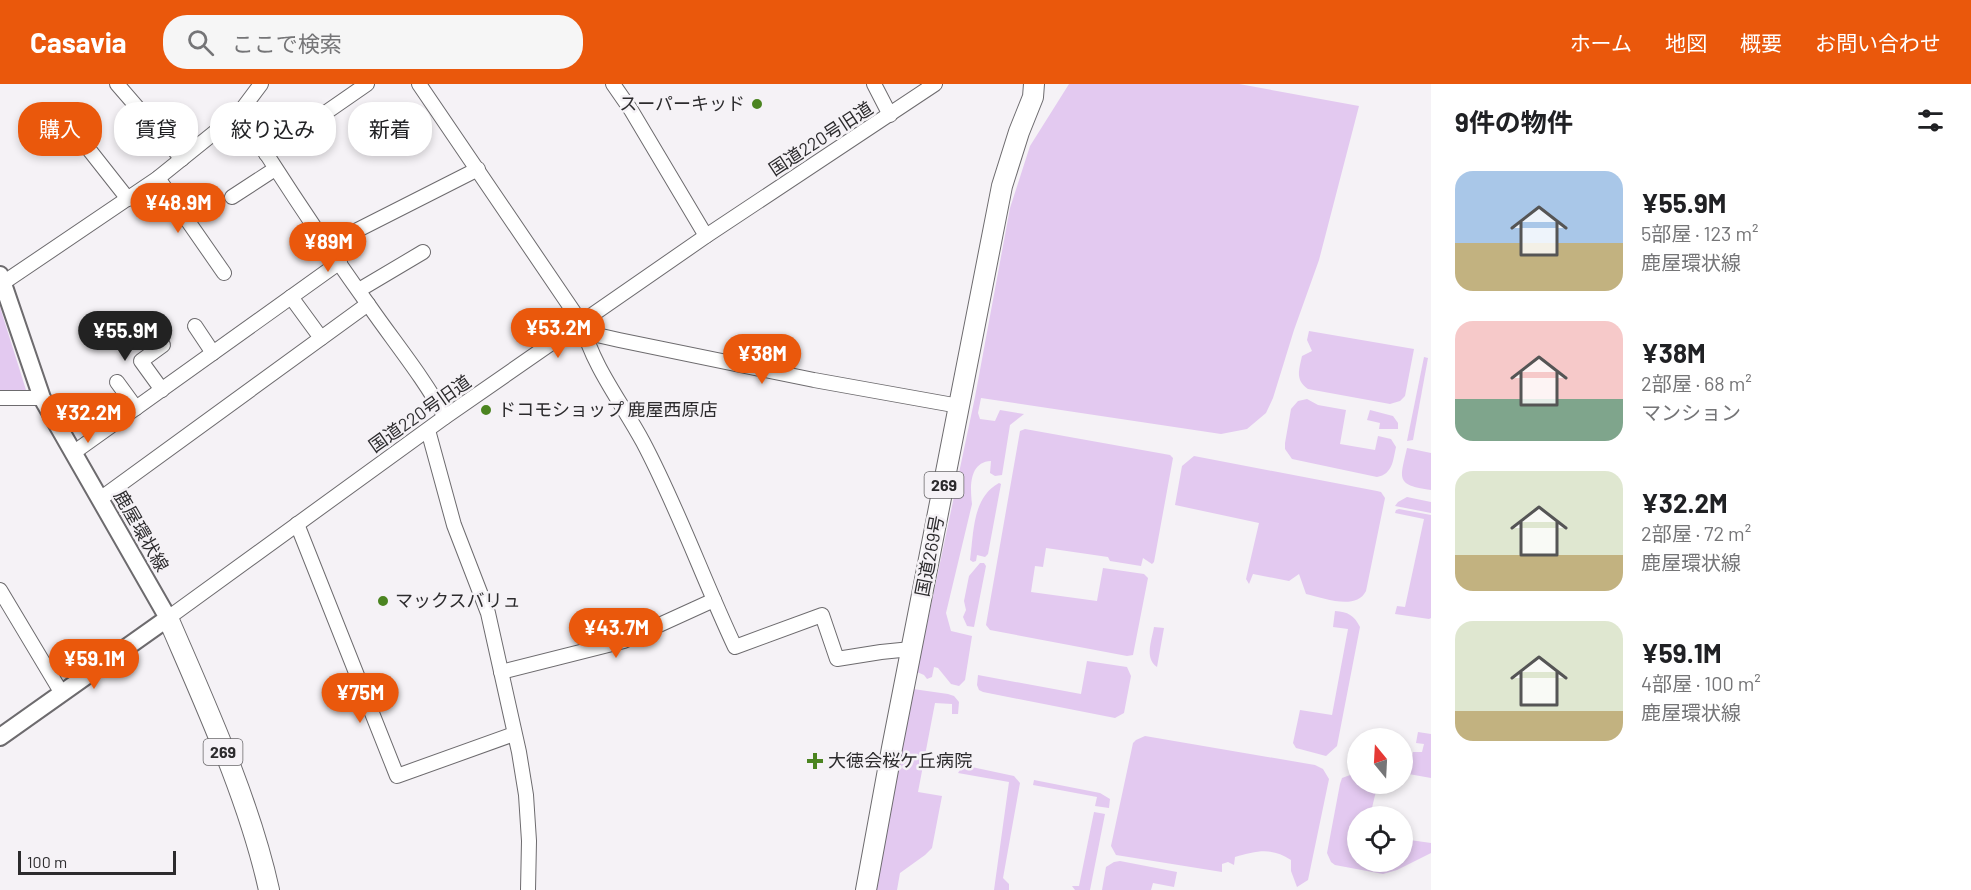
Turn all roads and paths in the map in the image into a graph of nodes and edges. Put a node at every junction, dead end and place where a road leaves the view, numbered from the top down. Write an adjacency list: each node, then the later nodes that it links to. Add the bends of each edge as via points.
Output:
1 (117, 84): 15 (street)
2 (261, 84): 9 (street)
3 (367, 84): 10 (street)
4 (419, 84): 17 (street)
5 (613, 84): 21 (street)
6 (874, 84): 11 (street)
7 (935, 84): 11 (street, 国道220号旧道)
8 (1034, 84): 39 (highway, 国道269号 / 269, via 1002,186)
9 (248, 102)
10 (336, 105)
11 (890, 115): 21 (street, 国道220号旧道)
12 (210, 136): 15 (street)
13 (94, 156): 20 (street)
14 (267, 156): 16 (street)
15 (182, 159): 18 (street)
16 (275, 169): 19 (street); 22 (street)
17 (478, 169): 22 (street); 30 (street)
18 (158, 178): 20 (street); 25 (street)
19 (232, 197)
20 (128, 199): 26 (street)
21 (706, 236): 30 (street, 国道220号旧道)
22 (328, 245): 24 (street)
23 (423, 252): 27 (street)
24 (340, 262): 27 (street); 28 (street)
25 (224, 273)
26 (2, 279): 38 (main road, 鹿屋環状線)
27 (359, 290): 29 (street)
28 (291, 297): 32 (street); 34 (street)
29 (368, 304): 32 (street); 41 (street, via 431,391)
30 (582, 324): 39 (street, via 597,335); 41 (street, 国道220号旧道); 47 (street, via 587,345 642,440)
31 (195, 326): 34 (street)
32 (321, 338): 44 (street)
33 (163, 345): 36 (street, via 141,361)
34 (213, 353): 36 (street)
35 (117, 382): 40 (street)
36 (162, 390): 40 (street)
37 (0, 398): 38 (street)
38 (42, 398): 43 (main road, 鹿屋環状線)
39 (959, 406): 49 (highway, 国道269号 / 269)
40 (136, 408): 43 (street)
41 (445, 417): 42 (street, 国道220号旧道)
42 (428, 430): 45 (street, 国道220号旧道); 50 (street, via 454,525 488,613)
43 (73, 453): 44 (main road, 鹿屋環状線)
44 (100, 499): 48 (main road, 鹿屋環状線)
45 (297, 524): 48 (street, 国道220号旧道); 52 (street, via 398,776)
46 (0, 590): 51 (street)
47 (714, 600): 49 (street, via 735,647 822,615 837,659); 50 (street, via 624,641)
48 (168, 618): 51 (main road); 54 (highway, 269, via 237,788)
49 (911, 649): 56 (highway, 国道269号 / 269)
50 (501, 672): 52 (street)
51 (61, 692): 53 (main road)
52 (514, 734): 55 (street, via 526,795)
53 (0, 737)
54 (269, 890)
55 (528, 890)
56 (866, 890)

